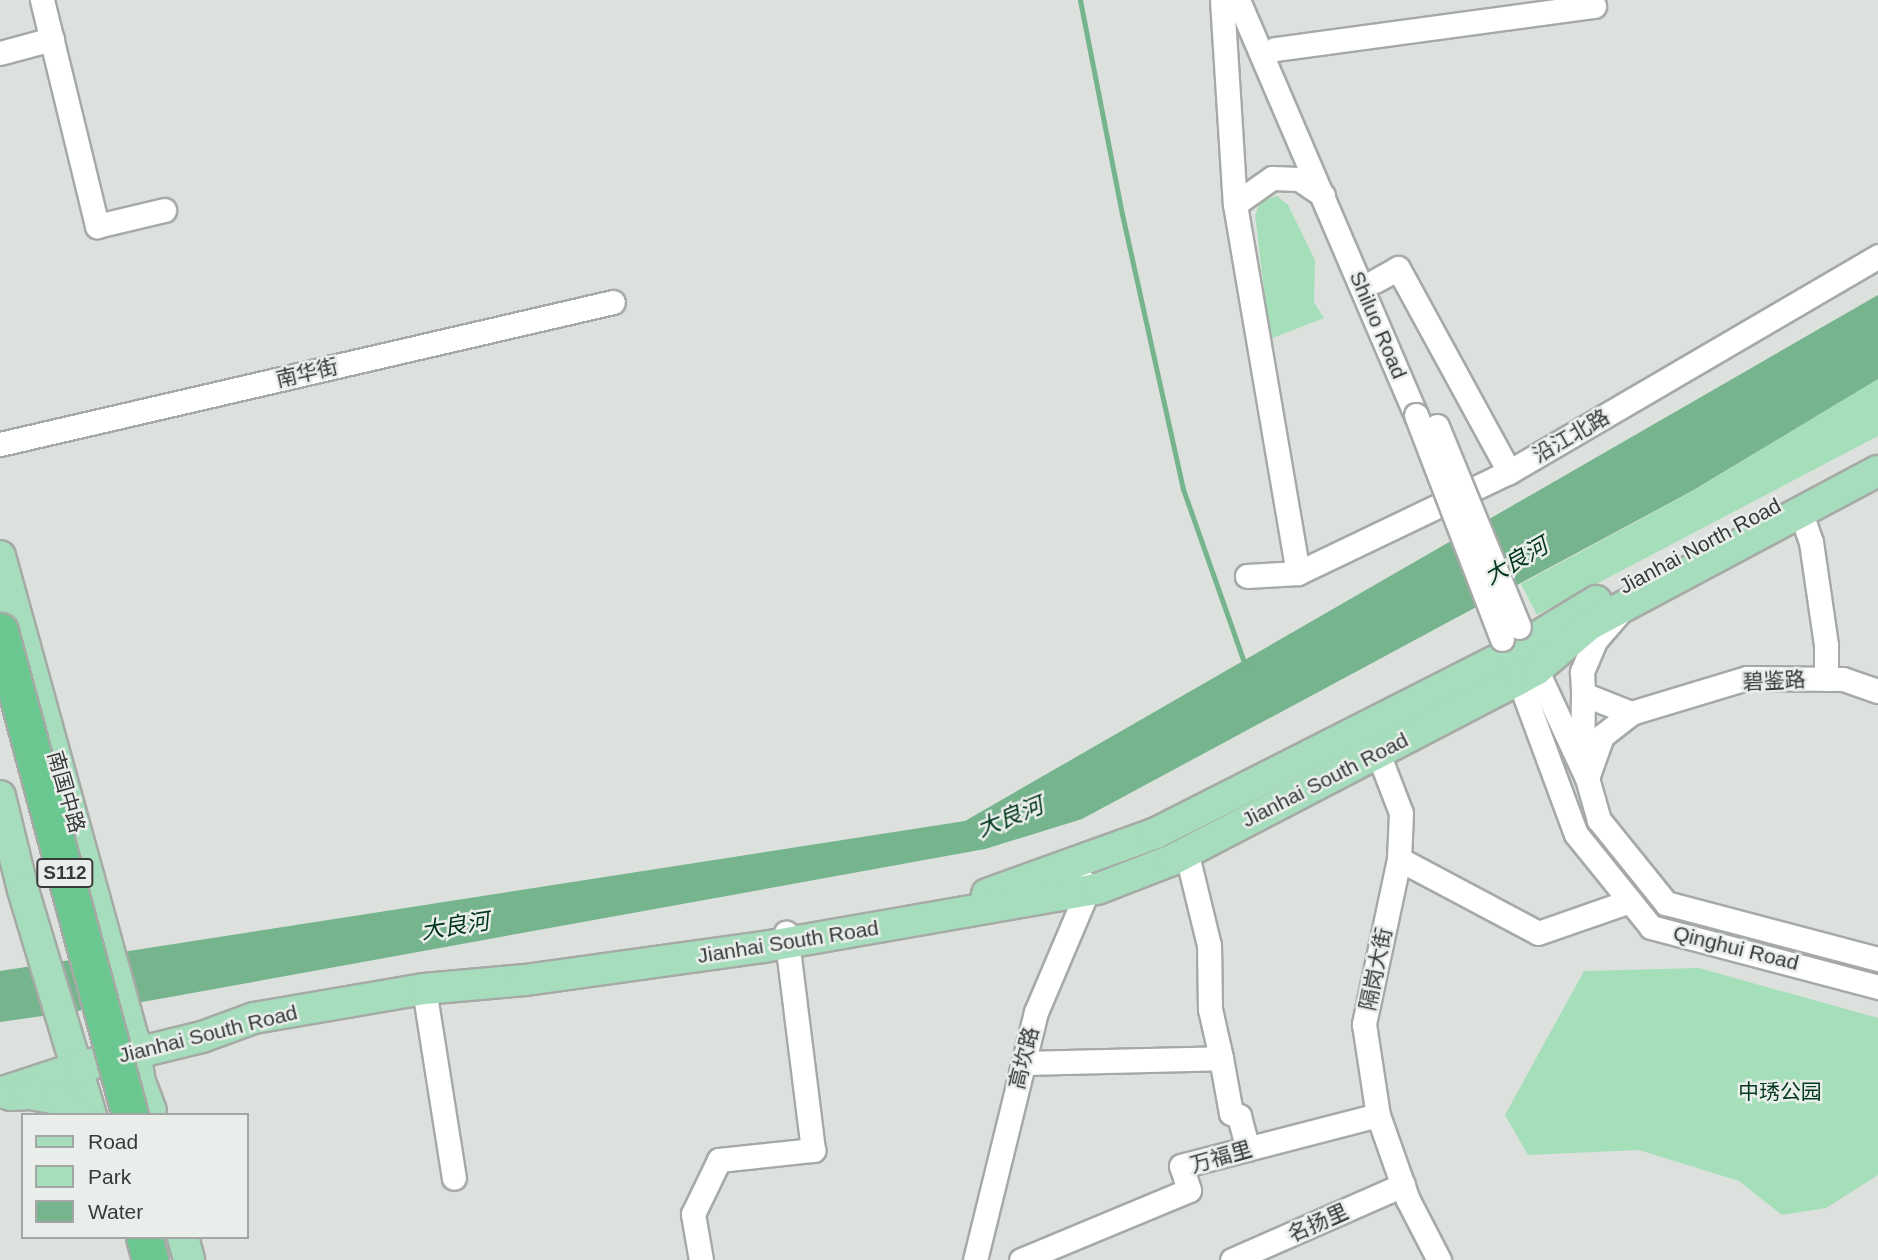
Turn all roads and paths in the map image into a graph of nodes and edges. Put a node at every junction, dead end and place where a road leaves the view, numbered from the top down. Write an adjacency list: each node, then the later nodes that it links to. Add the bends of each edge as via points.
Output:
1 (42, 0): 6 (street)
2 (1222, 0): 10 (street)
3 (1238, 0): 9 (street, Shiluo Road)
4 (1254, 0): 7 (street, Shiluo Road)
5 (1594, 6): 7 (street)
6 (52, 39): 8 (street); 11 (street, via 97,226)
7 (1275, 49): 13 (street, Shiluo Road)
8 (0, 53)
9 (1323, 195): 10 (street, via 1299,179 1272,178); 15 (street, Shiluo Road)
10 (1235, 204): 22 (street)
11 (164, 210)
12 (1878, 256): 19 (street, 沿江北路)
13 (1374, 281): 15 (street, Shiluo Road); 19 (street, via 1398,268)
14 (613, 302): 16 (street, 南华街)
15 (1423, 412): 26 (street, Shiluo Road, bridge)
16 (0, 444)
17 (1878, 451): 26 (main road, Jianhai North Road, via 1580,610)
18 (1878, 471): 24 (main road, Jianhai North Road)
19 (1510, 472): 22 (street, 沿江北路)
20 (1802, 516): 27 (street, via 1811,542 1826,645)
21 (0, 556): 38 (main road, 南国中路)
22 (1298, 573): 23 (street, 沿江北路)
23 (1247, 576)
24 (1626, 605): 26 (main road, Jianhai North Road, via 1589,625); 29 (street, via 1595,641 1582,672)
25 (0, 631): 56 (highway, S112, bridge)
26 (1518, 652): 32 (main road, Jianhai South Road); 33 (street, Qinghui Road); 37 (main road, Jianhai South Road, via 1156,833); 41 (street, Qinghui Road, via 1576,834)
27 (1826, 679): 28 (street, 碧鉴路, via 1843,679); 31 (street, 碧鉴路, via 1747,678)
28 (1878, 691)
29 (1583, 694): 31 (street); 33 (street)
30 (0, 705): 55 (highway, S112)
31 (1631, 713): 33 (street, via 1602,736)
32 (1378, 753): 36 (street, 隔岗大街, via 1401,813); 40 (main road, Jianhai South Road, via 1172,860)
33 (1585, 772): 43 (street, Qinghui Road, via 1599,820 1666,903)
34 (0, 796): 39 (main road)
35 (1187, 855): 48 (street, via 1209,945 1210,1009)
36 (1399, 859): 41 (street, via 1538,933); 57 (street, 隔岗大街, via 1364,1024)
37 (1074, 864): 40 (street); 42 (main road, Jianhai South Road, via 961,902)
38 (86, 865): 39 (main road, via 88,901 71,920 48,917); 47 (main road, 南国中路)
39 (23, 890): 49 (main road)
40 (1087, 892): 42 (main road, Jianhai South Road); 50 (street, 高坎路, via 1036,1012)
41 (1630, 901): 44 (street, Qinghui Road, via 1651,927)
42 (787, 938): 45 (main road, Jianhai South Road, via 525,980); 47 (main road, Jianhai South Road, via 423,978 252,1007); 70 (street, via 813,1150 719,1160 693,1214)
43 (1878, 958)
44 (1878, 987)
45 (424, 989): 46 (main road, Jianhai South Road, via 254,1018); 59 (street)
46 (202, 1037): 47 (main road, Jianhai South Road); 56 (main road, via 170,1060 158,1077)
47 (135, 1045): 49 (main road, Jianhai South Road); 56 (main road, 南国中路)
48 (1220, 1058): 50 (street); 58 (street, via 1231,1113 1239,1116)
49 (77, 1060): 51 (main road, Jianhai South Road); 52 (main road, Jianhai South Road); 54 (main road)
50 (1023, 1063): 65 (street, 高坎路)
51 (0, 1074)
52 (0, 1094): 53 (main road, via 57,1100)
53 (76, 1113)
54 (90, 1113)
55 (110, 1113)
56 (145, 1113)
57 (1378, 1115): 58 (street, 万福里); 60 (street, 隔岗大街)
58 (1248, 1149): 71 (street, 万福里, via 1181,1166 1189,1190)
59 (454, 1178)
60 (1403, 1185): 72 (street, 名扬里); 73 (street, 隔岗大街)
61 (127, 1239): 66 (main road)
62 (145, 1239): 67 (highway)
63 (164, 1239): 68 (highway)
64 (184, 1239): 69 (main road)
65 (976, 1258)
66 (133, 1260)
67 (150, 1260)
68 (169, 1260)
69 (189, 1260)
70 (701, 1260)
71 (1021, 1260)
72 (1232, 1260)
73 (1439, 1260)

